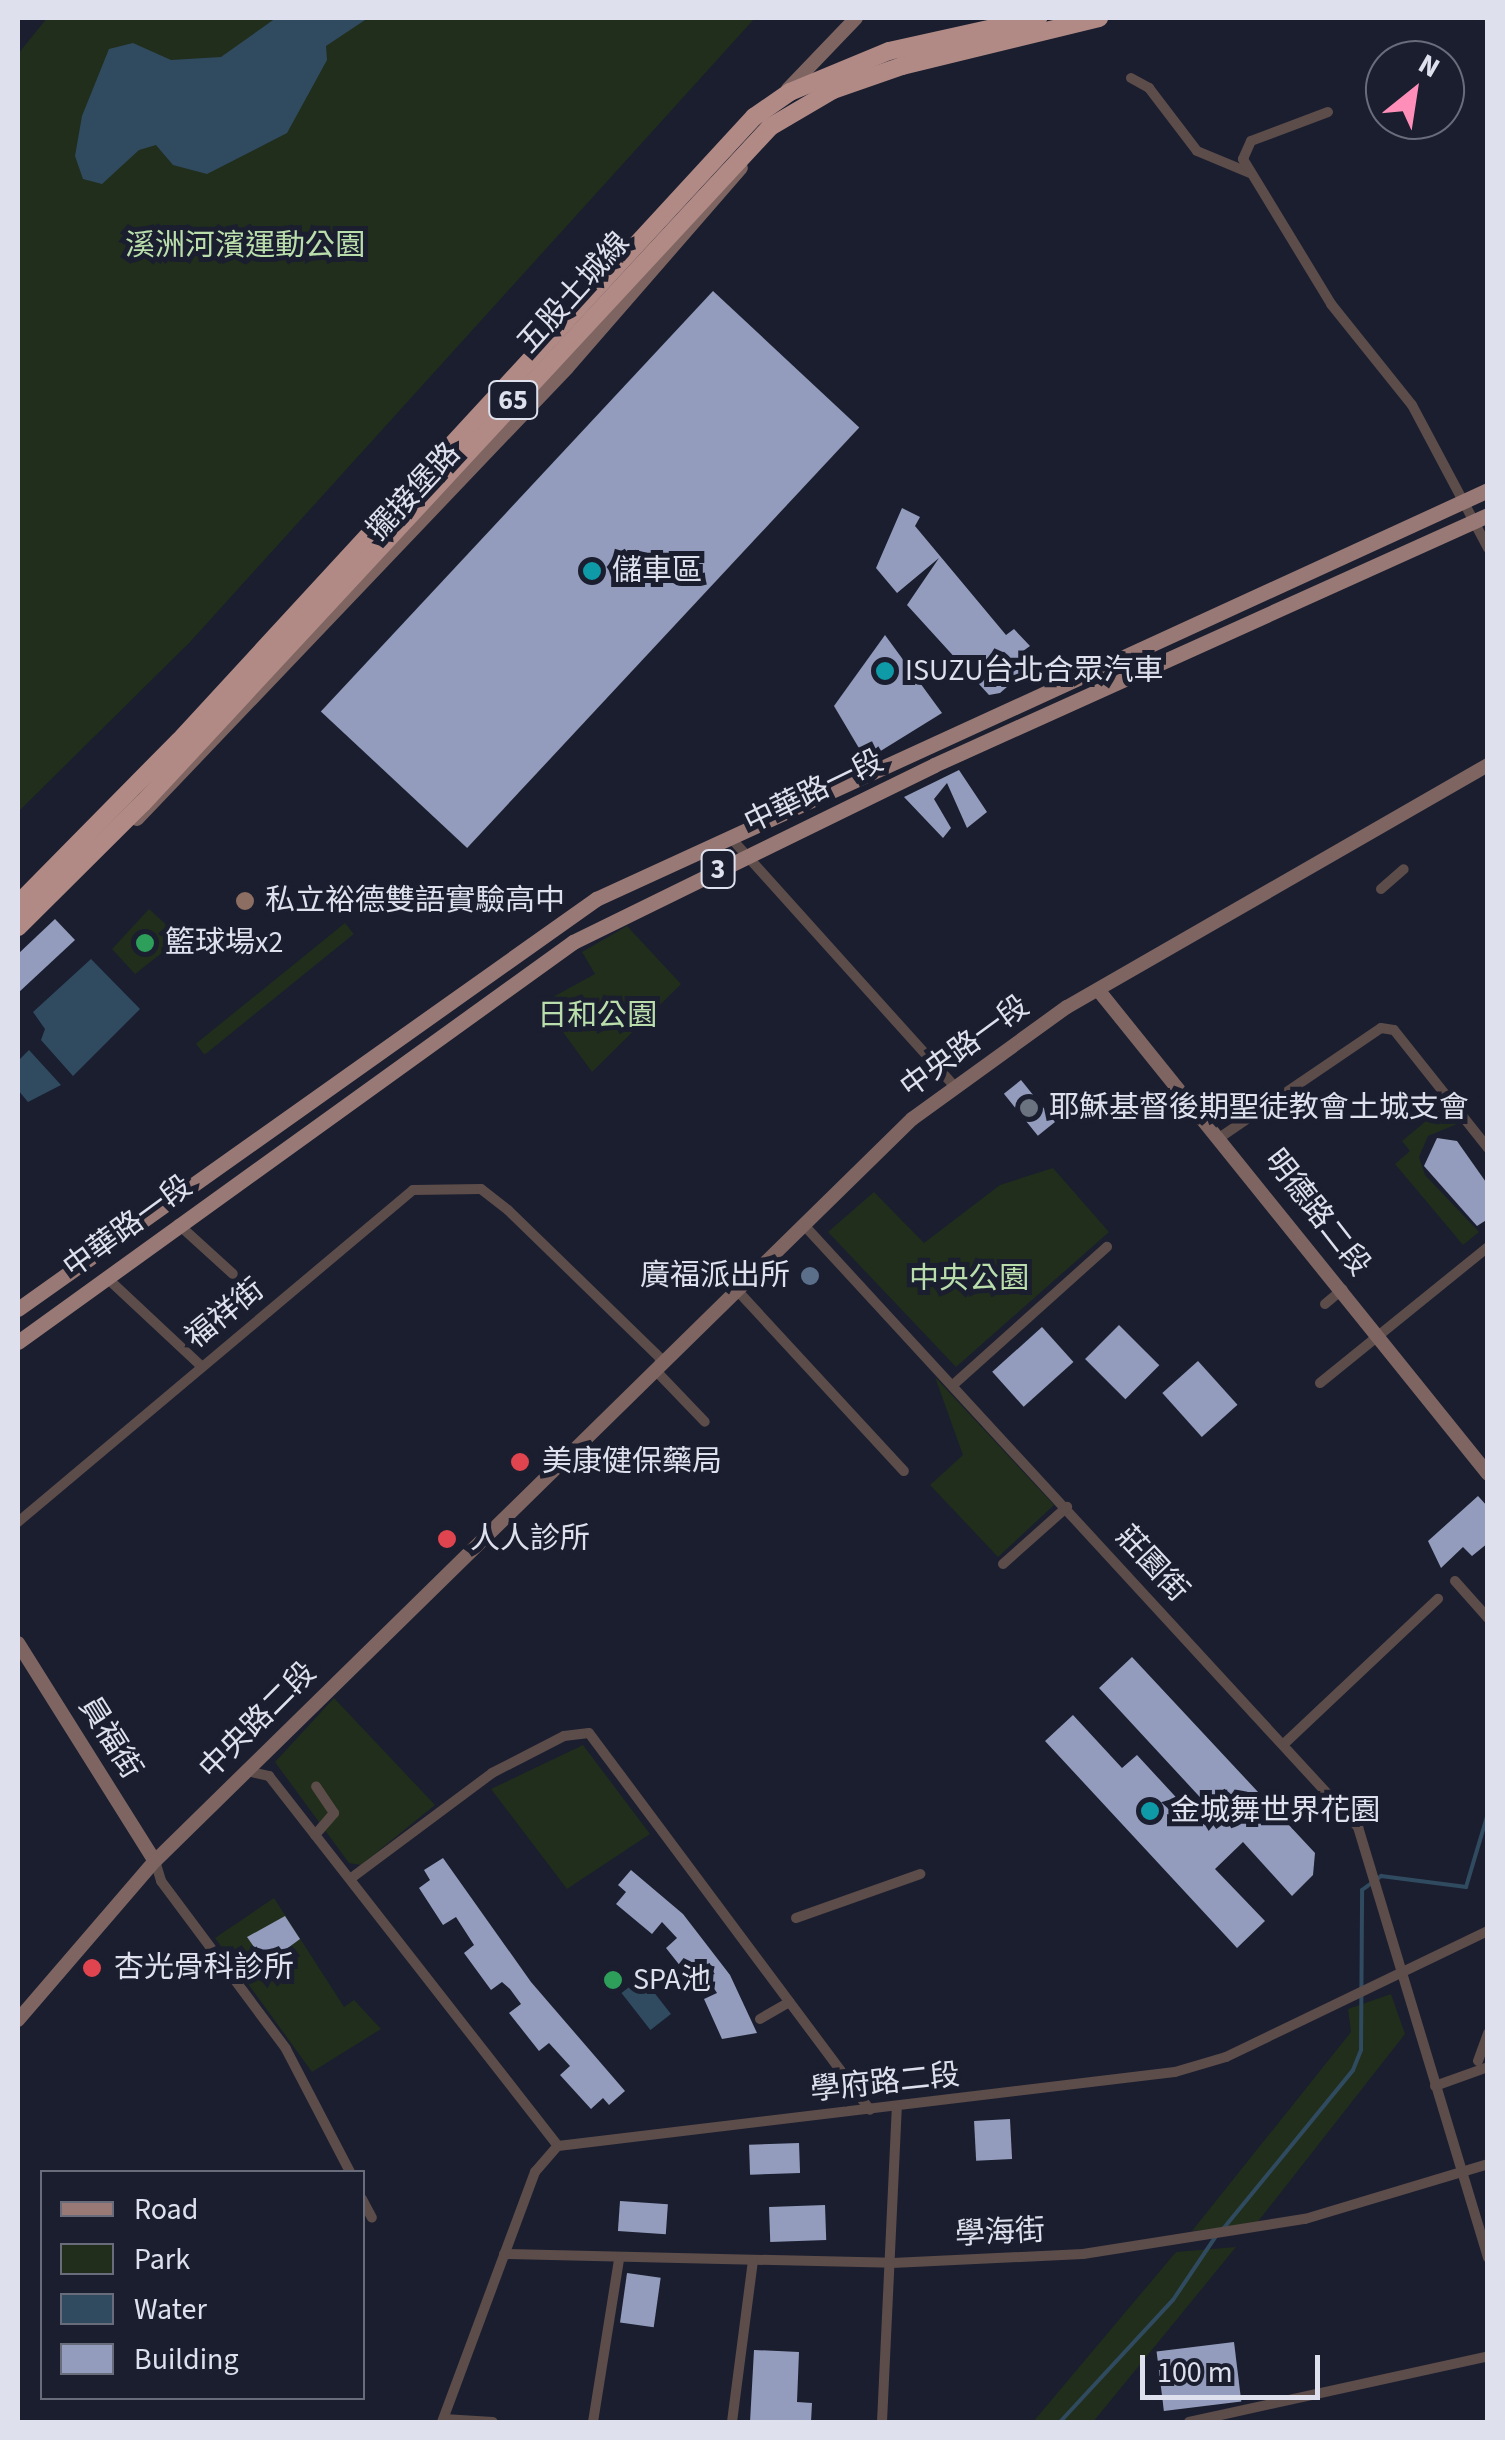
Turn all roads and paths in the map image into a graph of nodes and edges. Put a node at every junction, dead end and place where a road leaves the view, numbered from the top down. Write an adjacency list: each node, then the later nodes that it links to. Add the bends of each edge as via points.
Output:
1 (856, 18): 4 (street, 擺接堡路)
2 (1038, 18): 20 (highway, 五股土城線 / 65, via 889,51 827,74 754,117 179,741)
3 (1099, 18): 22 (highway, 五股土城線 / 65, via 902,66 833,90 770,128 143,803)
4 (816, 62): 12 (street, 擺接堡路); 13 (street, 擺接堡路, via 690,233)
5 (1131, 78): 7 (street, via 1150,88 1197,150)
6 (1328, 112): 7 (street, via 1251,141 1244,159)
7 (1250, 172): 9 (street, via 1330,304 1412,405)
8 (1488, 490): 9 (main road, 中華路一段 / 3)
9 (1461, 500): 10 (street); 15 (main road, 中華路一段 / 3)
10 (1480, 517): 11 (street); 16 (main road, 中華路一段 / 3)
11 (1488, 548)
12 (352, 566): 13 (street); 18 (street, 擺接堡路)
13 (368, 581): 18 (street, 擺接堡路, via 172,790)
14 (1488, 765): 23 (street, 中央路一段)
15 (730, 838): 16 (street); 36 (main road, 中華路一段 / 3, via 556,923)
16 (746, 856): 24 (street); 27 (main road, 中華路一段 / 3, via 573,942)
17 (1404, 870): 19 (street)
18 (56, 881): 21 (street, 擺接堡路)
19 (1381, 889)
20 (18, 904)
21 (18, 917)
22 (18, 927)
23 (1099, 990): 24 (street, 中央路一段); 25 (street, 明德路二段)
24 (955, 1087): 28 (street, 中央路一段)
25 (1222, 1136): 26 (street, via 1370,1034 1394,1030); 34 (street, 明德路二段)
26 (1488, 1148)
27 (178, 1224): 31 (street); 32 (main road, 中華路一段 / 3)
28 (802, 1224): 33 (street, 中央路一段); 42 (street, 莊園街)
29 (1107, 1247): 42 (street)
30 (1488, 1247): 37 (street)
31 (233, 1274)
32 (106, 1277): 38 (main road, 中華路一段 / 3); 40 (street)
33 (735, 1288): 39 (street, 中央路一段); 44 (street)
34 (1343, 1289): 35 (street); 37 (street, 明德路二段)
35 (1326, 1304)
36 (18, 1310)
37 (1380, 1336): 41 (street); 46 (street, 明德路二段)
38 (18, 1342)
39 (660, 1358): 40 (street, 福祥街, via 480,1189 413,1190); 43 (street, via 659,1374); 45 (street, 中央路一段)
40 (200, 1365): 48 (street, 福祥街)
41 (1320, 1383)
42 (952, 1385): 47 (street, 莊園街)
43 (704, 1422)
44 (904, 1470)
45 (548, 1471): 55 (street, 中央路二段)
46 (1488, 1474)
47 (1067, 1507): 49 (street); 54 (street, 莊園街)
48 (18, 1522)
49 (1003, 1564)
50 (1454, 1581): 52 (street)
51 (1438, 1599): 54 (street)
52 (1488, 1618)
53 (18, 1643): 58 (street, 員福街)
54 (1286, 1742): 63 (street, 莊園街, via 1358,1828)
55 (247, 1771): 57 (street, via 269,1776); 58 (street, 中央路二段)
56 (316, 1786): 57 (street, via 334,1812)
57 (315, 1835): 60 (street)
58 (155, 1862): 66 (street, 中央路二段); 74 (street, via 161,1881 286,2049)
59 (920, 1874): 61 (street)
60 (350, 1878): 64 (street, via 492,1773 578,1731 590,1733); 72 (street)
61 (796, 1918)
62 (1488, 1930): 63 (street, 學府路二段)
63 (1400, 1975): 69 (street, 莊園街); 70 (street, 學府路二段, via 1226,2057 1175,2072)
64 (790, 2002): 65 (street); 71 (street)
65 (760, 2019)
66 (18, 2020)
67 (1488, 2033): 68 (street)
68 (1483, 2064): 69 (street)
69 (1435, 2086): 75 (street, 莊園街)
70 (897, 2108): 71 (street, 學府路二段); 82 (street)
71 (870, 2110): 72 (street, 學府路二段)
72 (558, 2146): 78 (street, via 535,2172)
73 (1488, 2164): 75 (street, 學海街)
74 (349, 2170)
75 (1461, 2174): 79 (street, 莊園街); 82 (street, 學海街, via 1242,2232 1083,2254)
76 (365, 2205): 77 (street)
77 (372, 2218)
78 (504, 2254): 80 (street, 學海街); 84 (street)
79 (1488, 2258)
80 (619, 2260): 81 (street, 學海街); 86 (street)
81 (754, 2262): 82 (street, 學海街); 87 (street)
82 (892, 2264): 88 (street)
83 (1488, 2356): 89 (street)
84 (443, 2420): 85 (street)
85 (493, 2422)
86 (593, 2422)
87 (732, 2422)
88 (882, 2422)
89 (1189, 2422)

